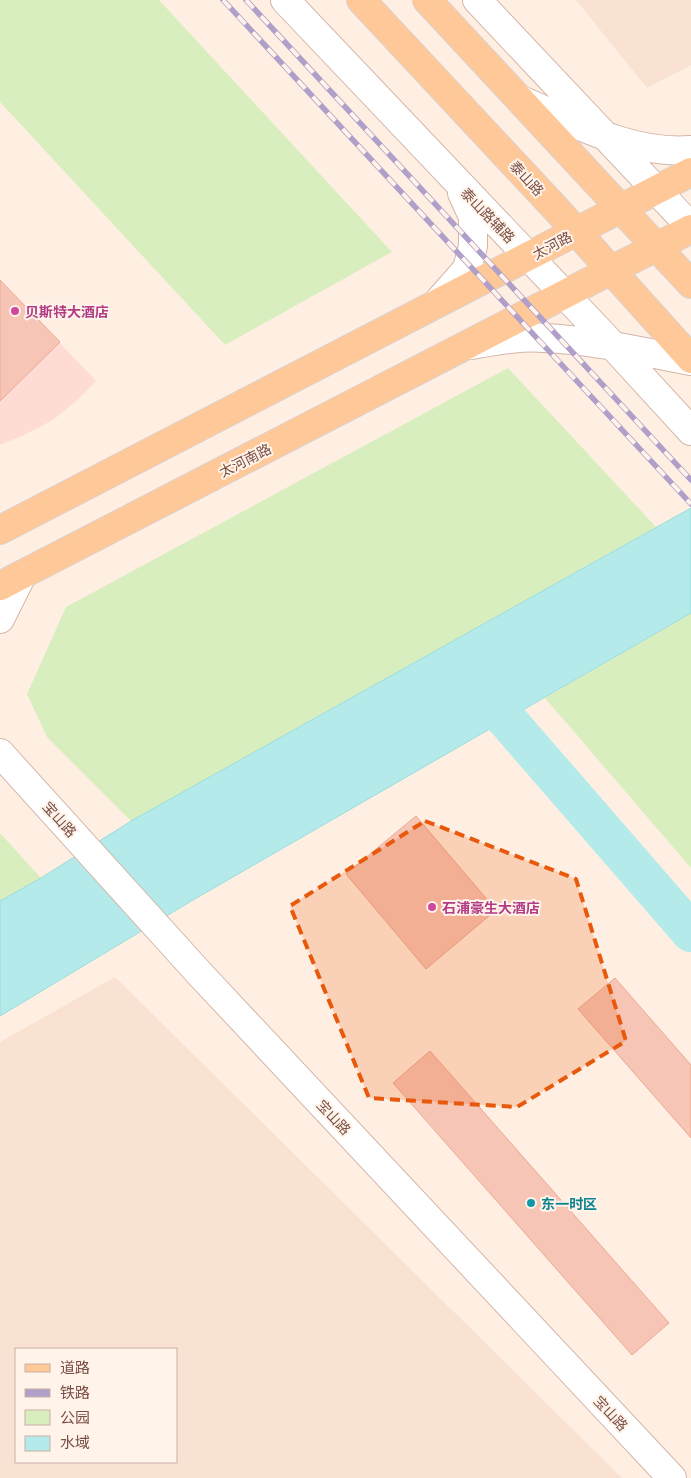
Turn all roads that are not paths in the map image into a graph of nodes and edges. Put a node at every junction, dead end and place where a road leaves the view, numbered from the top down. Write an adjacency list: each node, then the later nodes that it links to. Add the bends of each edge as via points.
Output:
1 (285, 0): 6 (street, 泰山路辅路)
2 (315, 0): 6 (street)
3 (361, 0): 15 (main road, 泰山路)
4 (427, 0): 7 (main road)
5 (477, 0): 8 (street)
6 (324, 41): 11 (street, 泰山路辅路)
7 (521, 100): 8 (street); 13 (main road)
8 (602, 134): 9 (street, via 638,147 673,152); 12 (street)
9 (691, 150)
10 (691, 172): 12 (main road, 太河路)
11 (457, 182): 17 (street, 泰山路辅路); 21 (street, via 473,217 473,246 467,269)
12 (656, 190): 13 (main road, 太河路); 14 (street)
13 (622, 208): 15 (main road, 太河路); 16 (main road)
14 (691, 228): 16 (main road)
15 (576, 232): 17 (main road, 太河路); 18 (main road, 泰山路)
16 (657, 246): 18 (main road); 19 (main road)
17 (528, 257): 20 (street, 泰山路辅路); 21 (main road, 太河路)
18 (611, 270): 20 (main road); 24 (main road, 泰山路)
19 (691, 284)
20 (564, 294): 22 (main road, 太河南路); 23 (street, 泰山路辅路)
21 (424, 311): 26 (main road)
22 (465, 346): 23 (street, via 506,339 543,338); 27 (main road, 太河南路)
23 (614, 346): 24 (street); 25 (street, 泰山路辅路)
24 (691, 360)
25 (684, 423)
26 (0, 530)
27 (11, 581): 28 (street)
28 (0, 619)
29 (0, 753): 30 (street, 宝山路, via 199,973)
30 (672, 1478)

